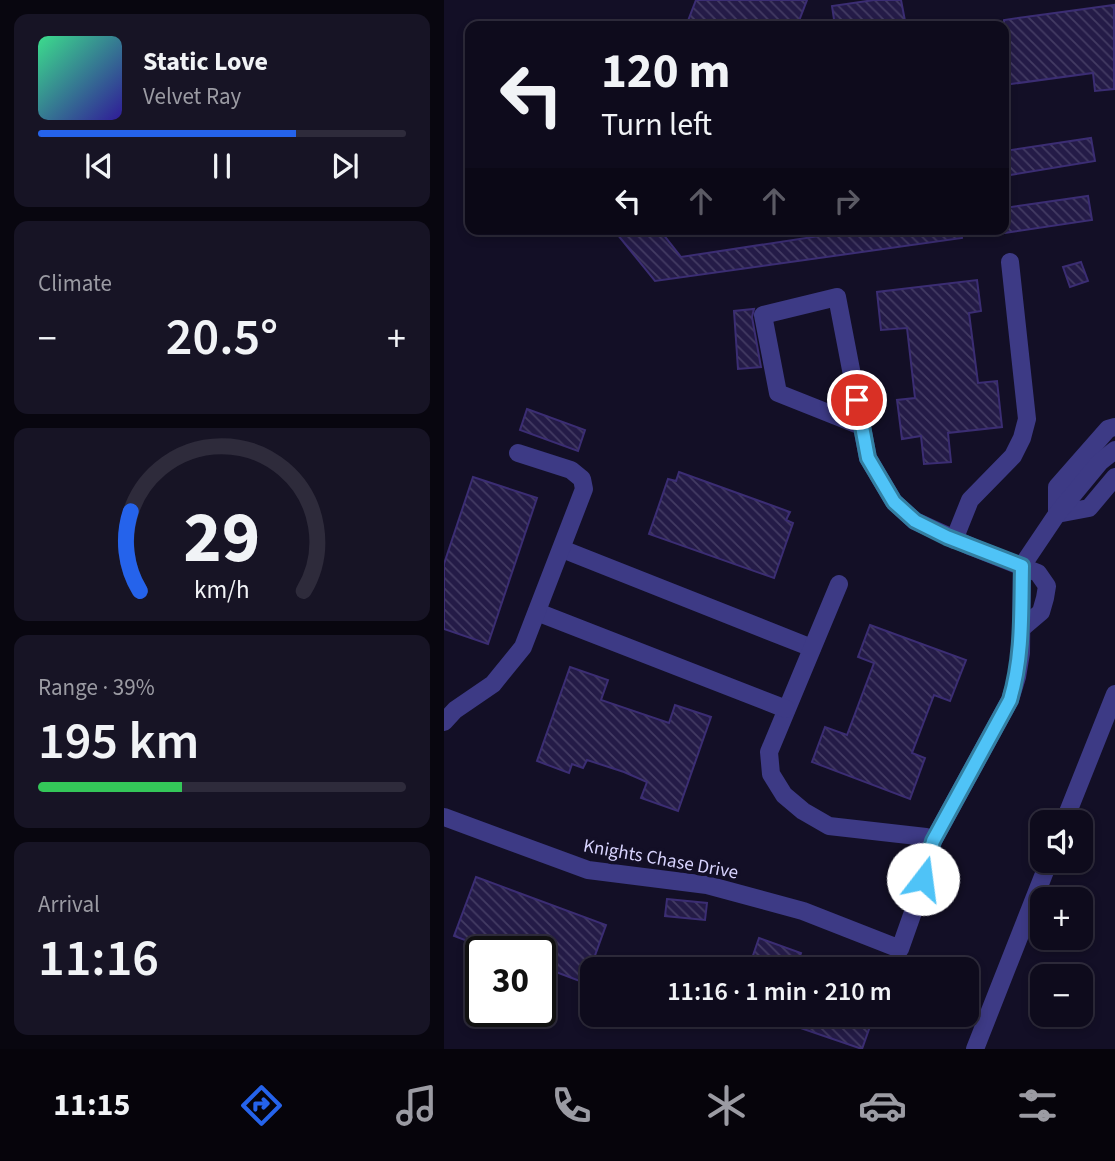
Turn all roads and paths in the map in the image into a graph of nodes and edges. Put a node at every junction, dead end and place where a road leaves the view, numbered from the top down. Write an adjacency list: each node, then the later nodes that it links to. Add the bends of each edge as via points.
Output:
1 (1010, 262): 9 (street, via 1027,419 1013,456 970,500)
2 (862, 426): 2 (street, via 778,393 763,315 837,297); 9 (street, via 868,458 894,502 915,521)
3 (1114, 428): 6 (street, via 1108,429)
4 (1114, 450): 6 (street)
5 (518, 453): 10 (street, via 571,470 582,479 584,489)
6 (1094, 457): 8 (street)
7 (1114, 477): 8 (street, via 1089,508)
8 (1057, 514): 11 (street)
9 (954, 540): 11 (street)
10 (562, 549): 13 (street); 15 (street)
11 (1022, 566): 14 (street, Knights Chase Drive); 14 (street, via 1038,573 1047,586 1041,612)
12 (838, 584): 15 (street)
13 (537, 612): 17 (street); 18 (street, via 523,647 493,684)
14 (1021, 629): 21 (street, Knights Chase Drive, via 1010,700)
15 (812, 648): 17 (street)
16 (1114, 694): 19 (street)
17 (786, 709): 21 (street, via 770,752 771,774 784,795 829,826)
18 (444, 722)
19 (1069, 810)
20 (444, 817): 21 (street, Knights Chase Drive, via 588,870 707,885 803,911 900,949)
21 (933, 841)
22 (1044, 873): 23 (street)
23 (975, 1049)

